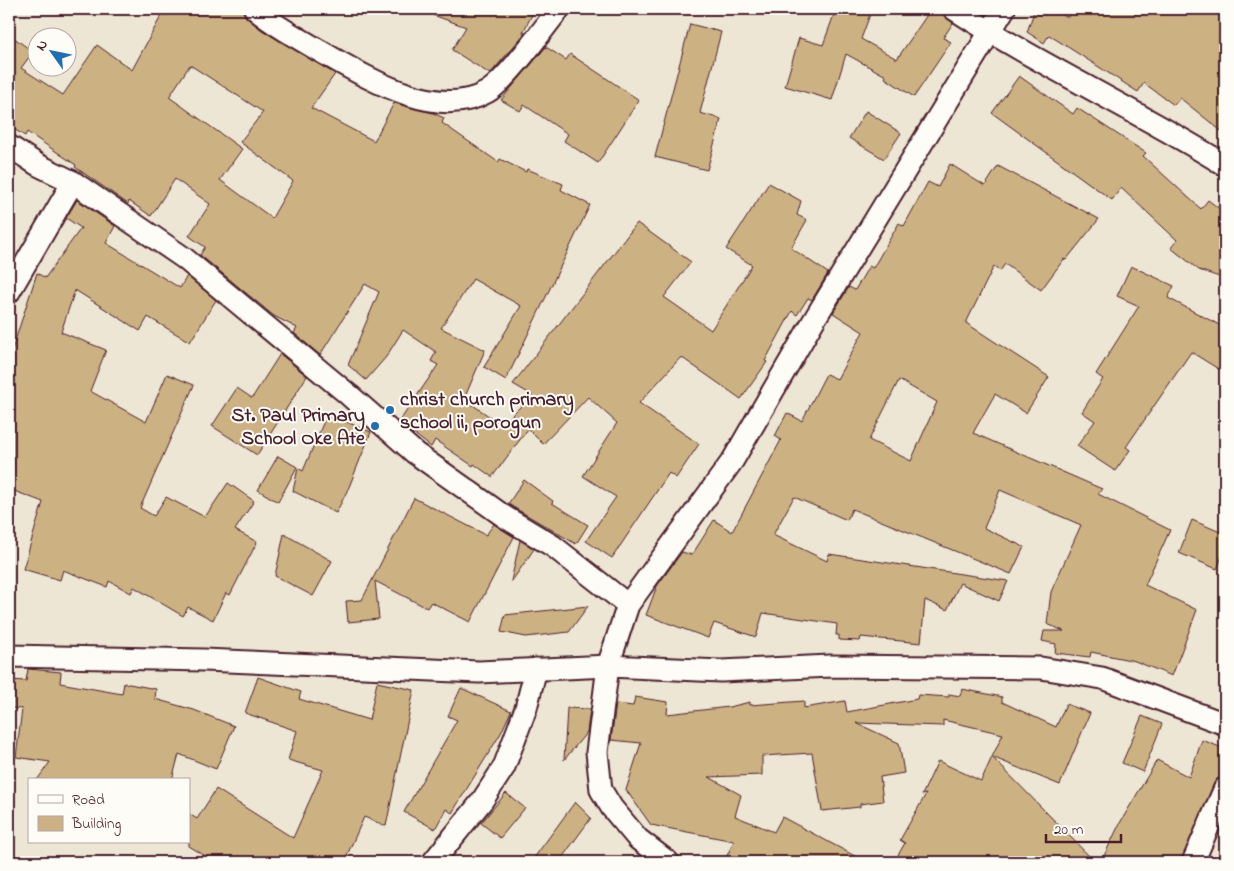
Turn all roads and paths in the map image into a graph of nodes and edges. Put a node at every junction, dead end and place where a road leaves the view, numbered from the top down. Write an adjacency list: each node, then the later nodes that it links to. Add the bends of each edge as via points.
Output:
1 (255, 9): 2 (street, via 294,36 369,79 404,93 447,102 470,100 489,91)
2 (559, 9)
3 (954, 9): 5 (street)
4 (1004, 9): 5 (street)
5 (990, 32): 7 (street, via 1167,129); 10 (street, via 814,320 733,460)
6 (9, 146): 8 (street)
7 (1225, 165)
8 (73, 182): 9 (street); 10 (street, via 184,258 415,453 505,517 553,546)
9 (9, 292)
10 (628, 605): 12 (street)
11 (9, 656): 13 (street, via 204,660 479,672)
12 (608, 666): 13 (street); 14 (street, via 721,671 830,666 1041,668 1102,678); 17 (street, via 597,752 601,790 638,839)
13 (536, 669): 16 (street, via 526,708 504,767 482,801)
14 (1225, 724)
15 (1225, 788): 18 (street)
16 (433, 862)
17 (668, 862)
18 (1193, 862)

